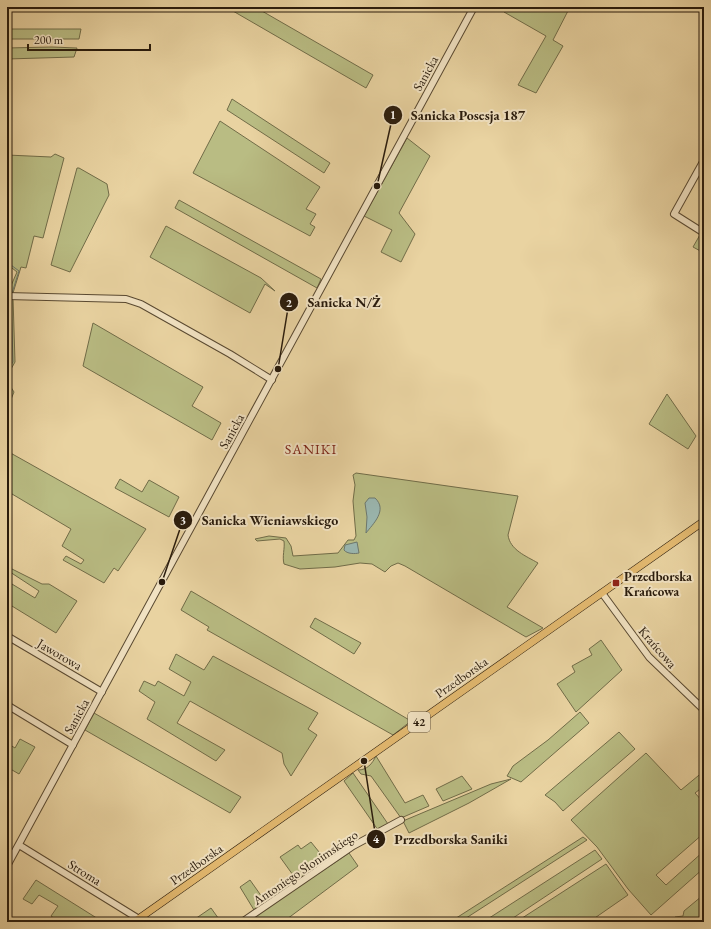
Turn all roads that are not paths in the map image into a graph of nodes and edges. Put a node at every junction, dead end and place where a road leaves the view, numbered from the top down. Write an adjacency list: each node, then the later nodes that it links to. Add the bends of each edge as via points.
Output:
1 (474, 7): 5 (street, Sanicka)
2 (704, 160): 3 (street, via 674,214)
3 (704, 233)
4 (7, 296): 5 (street, via 126,299 141,304)
5 (272, 380): 9 (street, Sanicka)
6 (704, 521): 7 (main road, Przedborska / 42)
7 (602, 593): 11 (street, Krańcowa, via 649,657); 16 (main road, Przedborska / 42)
8 (7, 636): 9 (street, Jaworowa)
9 (102, 692): 12 (street, Sanicka)
10 (7, 705): 12 (street)
11 (704, 710)
12 (74, 745): 14 (street, Sanicka)
13 (401, 820): 17 (street, Antoniego Słonimskiego, via 353,846)
14 (19, 845): 15 (street, Sanicka); 16 (street, Stroma)
15 (7, 866)
16 (137, 920)
17 (242, 922)

